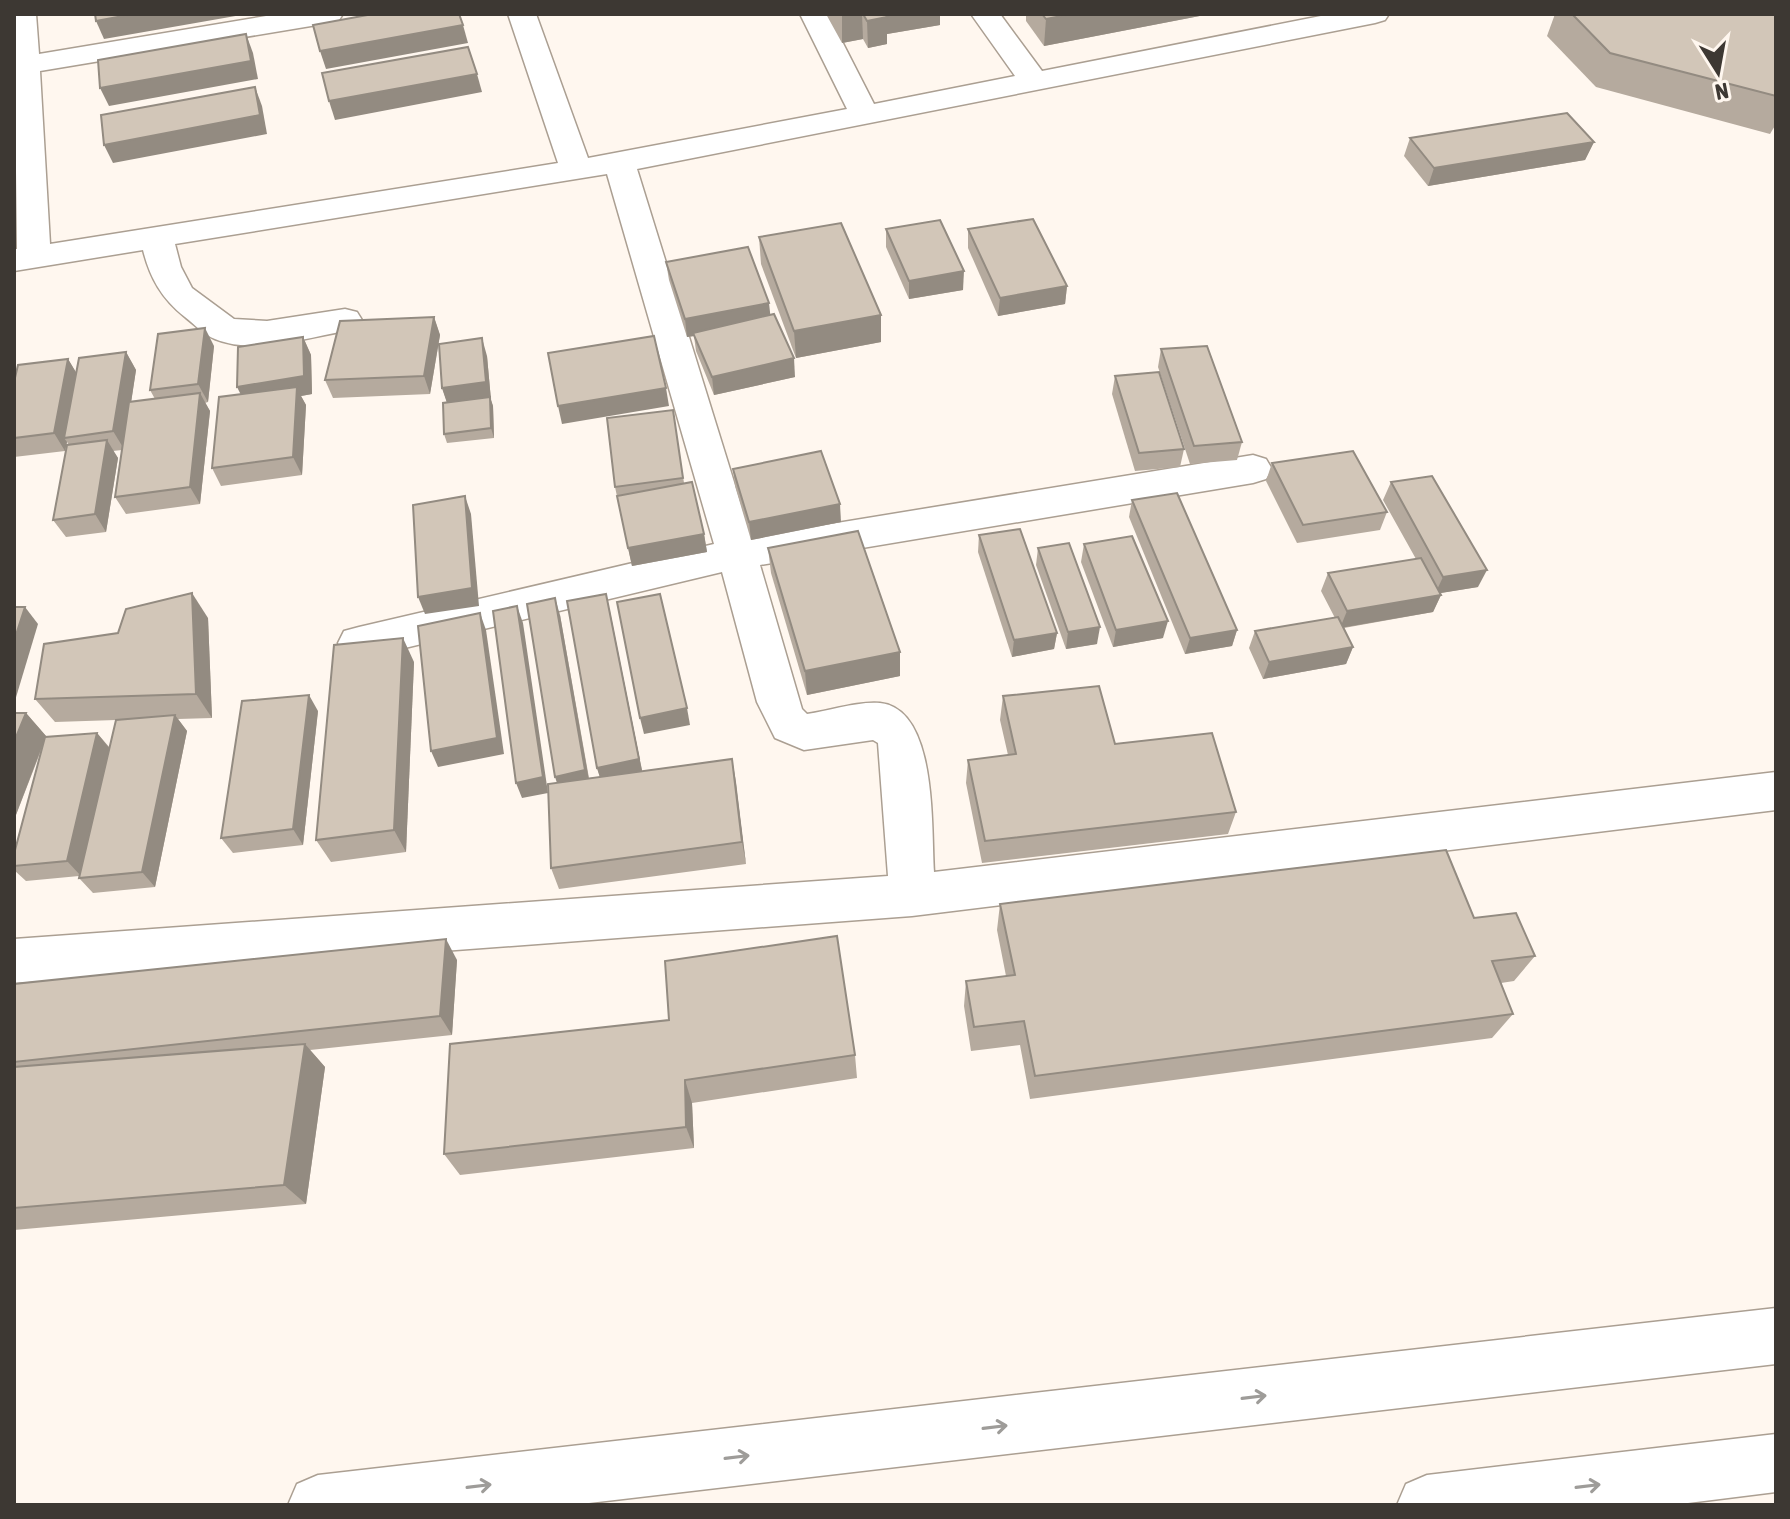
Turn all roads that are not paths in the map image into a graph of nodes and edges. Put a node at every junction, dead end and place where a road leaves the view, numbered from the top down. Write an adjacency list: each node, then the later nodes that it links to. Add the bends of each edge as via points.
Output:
1 (22, 14): 7 (main road)
2 (329, 14): 7 (main road)
3 (814, 14): 9 (main road)
4 (985, 14): 8 (main road)
5 (1375, 14): 8 (main road)
6 (530, 15): 12 (main road)
7 (24, 65): 10 (main road)
8 (1034, 81): 9 (main road)
9 (864, 113): 11 (main road)
10 (20, 116): 14 (main road)
11 (619, 163): 12 (main road); 17 (main road)
12 (576, 170): 13 (main road)
13 (157, 237): 14 (main road); 15 (main road, via 164,267 179,295 225,330 267,333)
14 (24, 258)
15 (345, 320)
16 (1253, 469): 17 (main road)
17 (737, 554): 18 (main road); 20 (main road, via 778,702 795,731 880,721 900,741)
18 (359, 643)
19 (1776, 791): 20 (main road)
20 (912, 895): 21 (main road)
21 (14, 961)
22 (1776, 1336): 24 (main road, one-way to 22)
23 (1776, 1463): 25 (main road, one-way to 23)
24 (318, 1505)
25 (1427, 1505)

